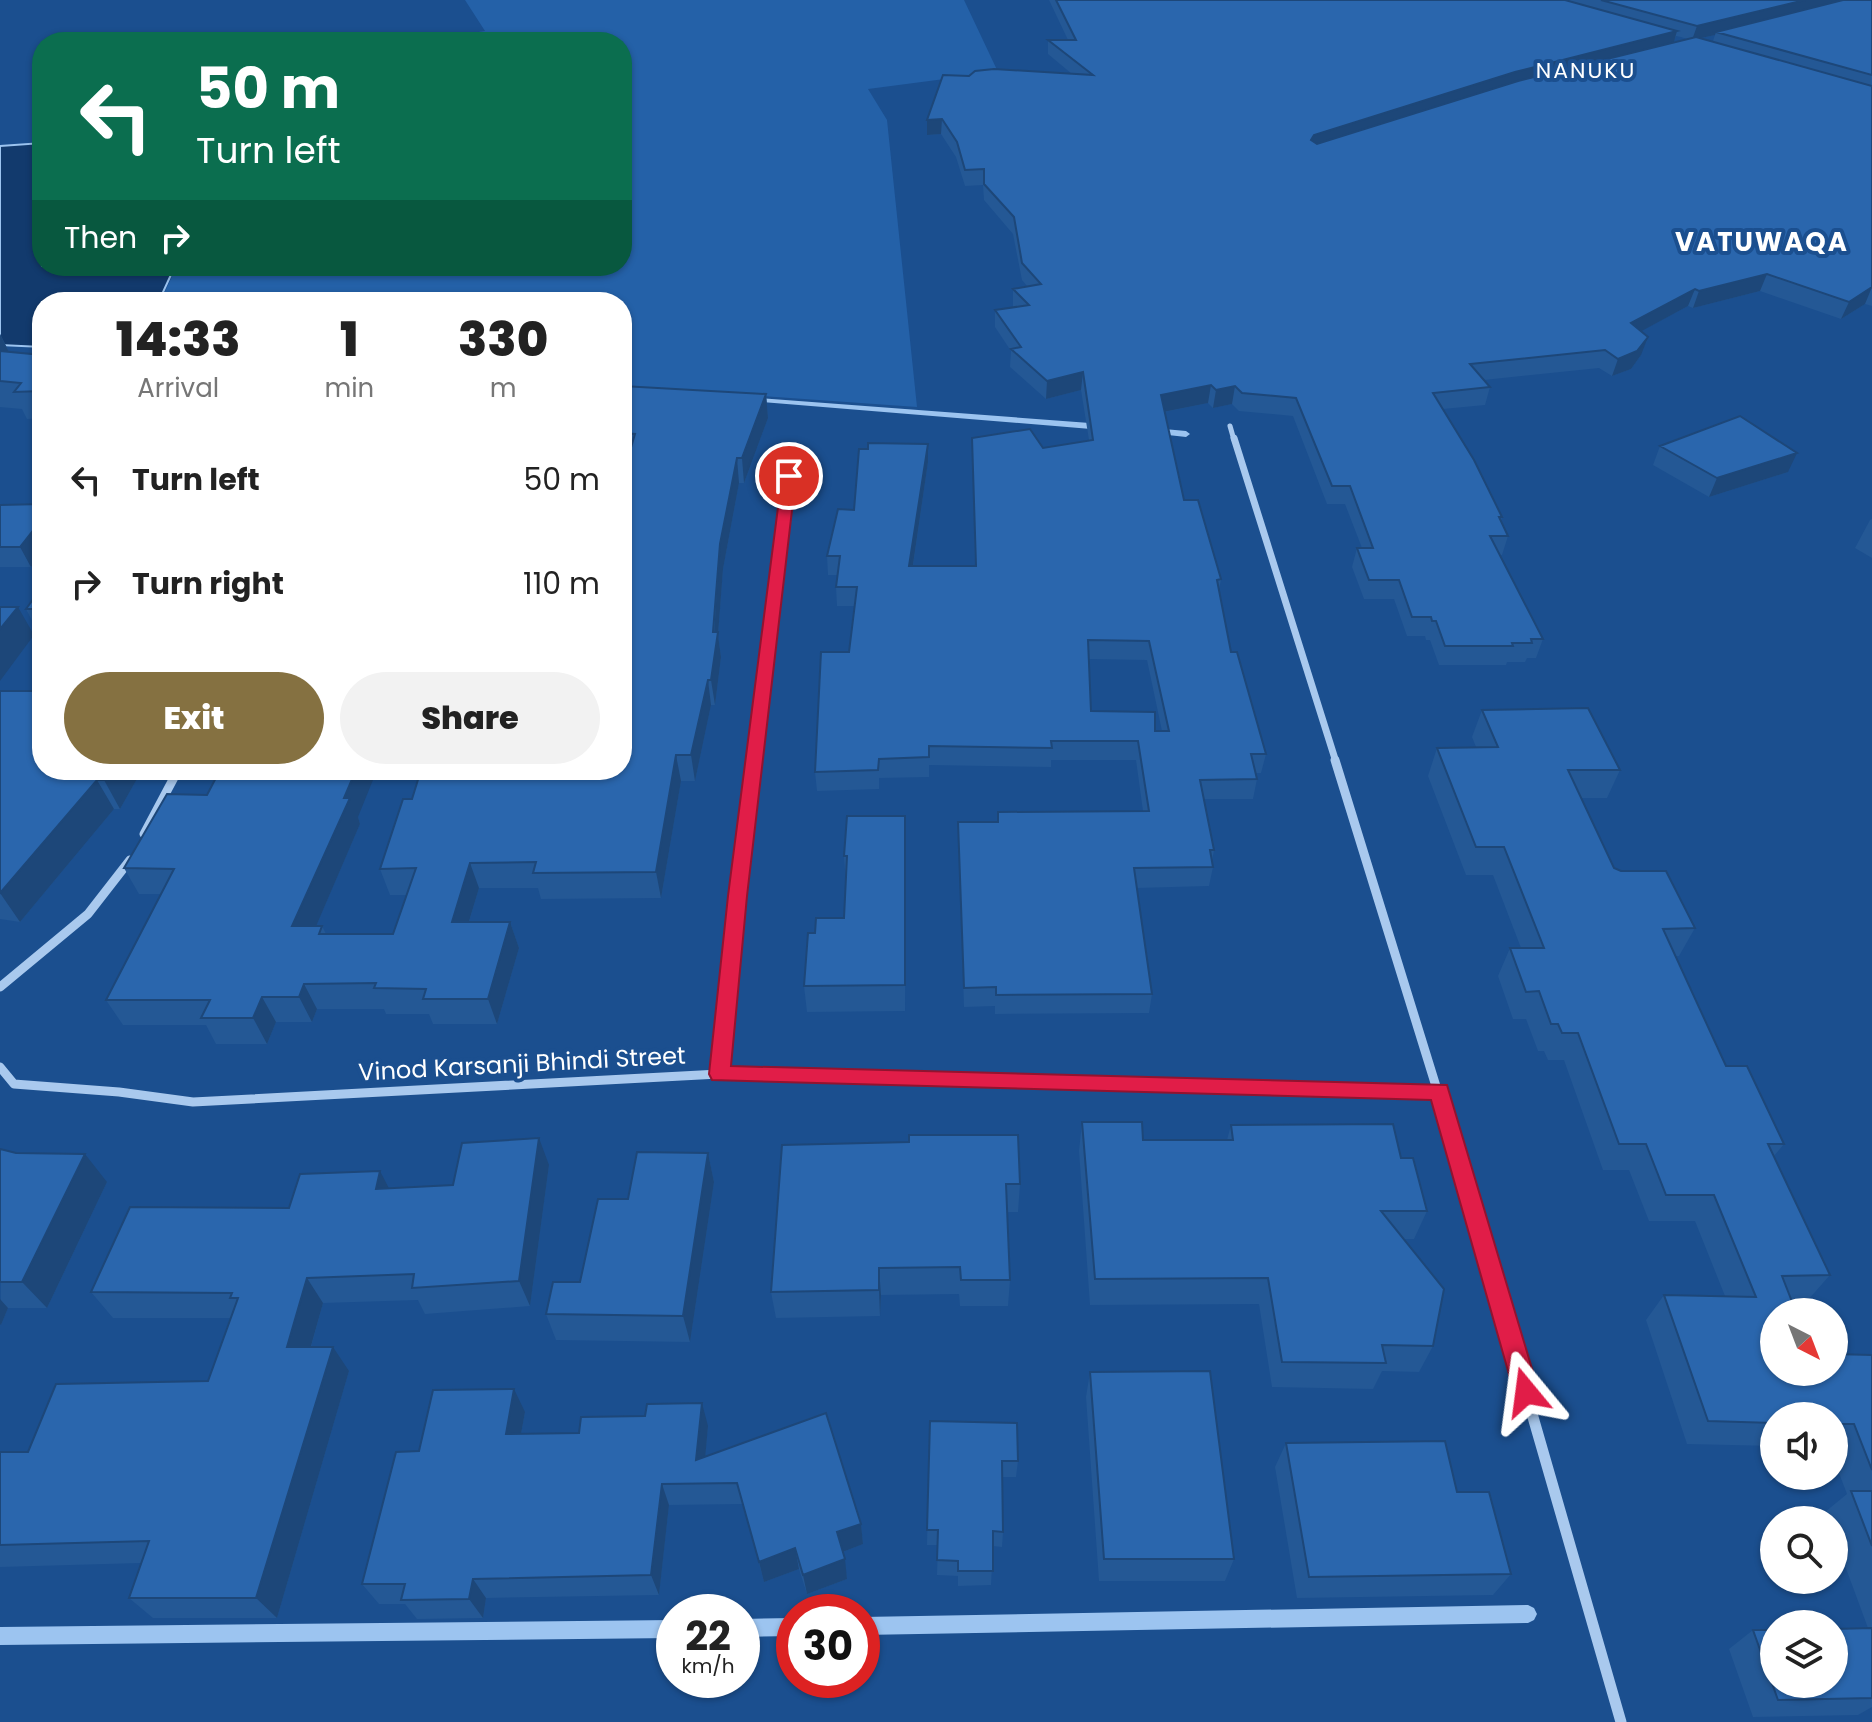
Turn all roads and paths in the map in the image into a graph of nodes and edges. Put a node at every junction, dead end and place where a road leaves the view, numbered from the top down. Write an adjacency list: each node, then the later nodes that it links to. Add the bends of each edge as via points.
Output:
1 (1230, 426): 9 (street)
2 (789, 476): 8 (street)
3 (173, 780): 4 (street)
4 (141, 839)
5 (135, 851): 6 (street, via 114,887)
6 (0, 987)
7 (0, 1067): 8 (street, Vinod Karsanji Bhindi Street, via 14,1084 193,1102)
8 (719, 1074): 9 (street, Vinod Karsanji Bhindi Street)
9 (1439, 1091): 10 (street)
10 (1621, 1722)

